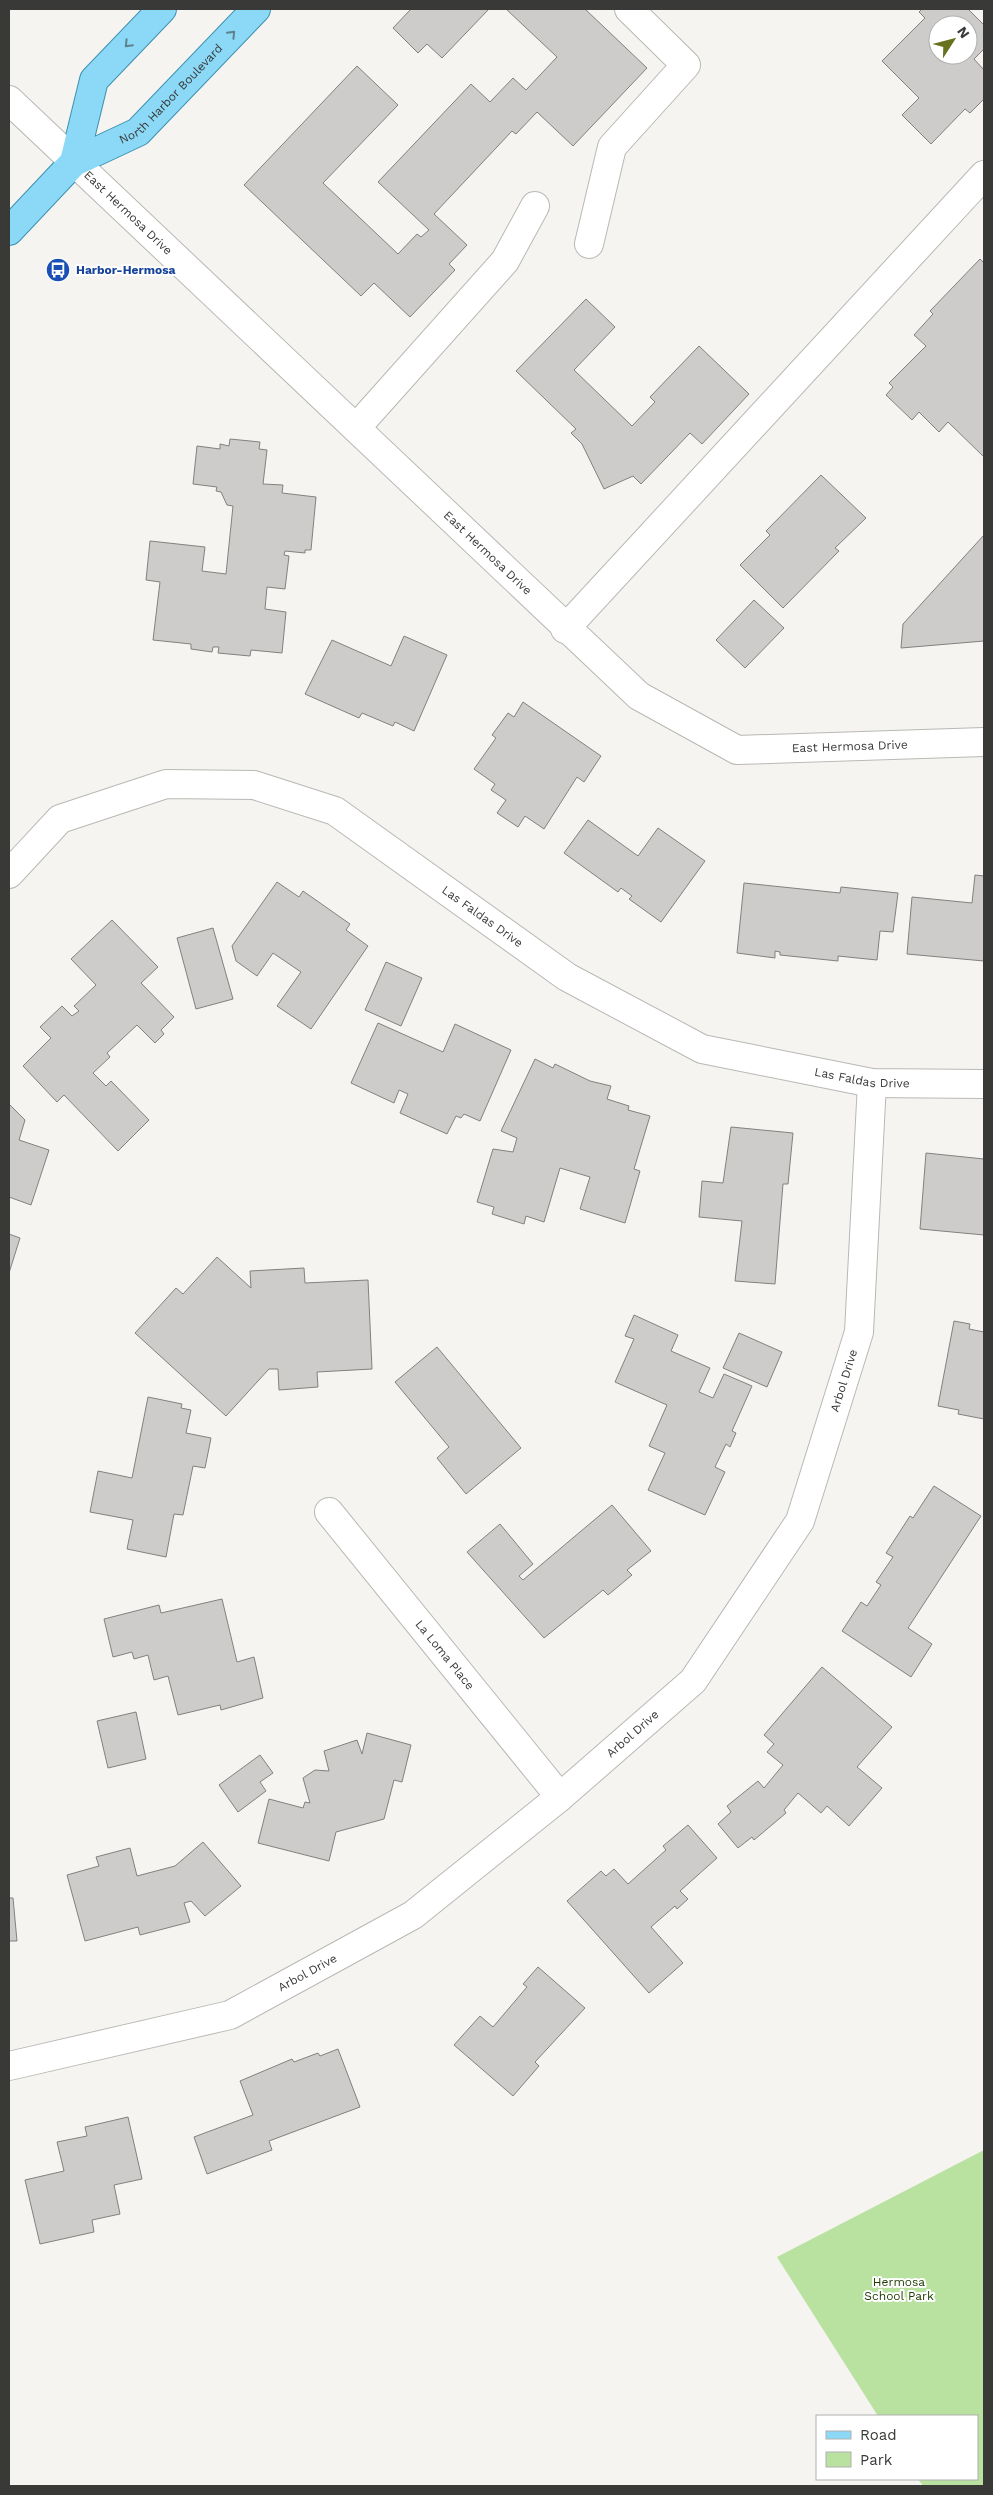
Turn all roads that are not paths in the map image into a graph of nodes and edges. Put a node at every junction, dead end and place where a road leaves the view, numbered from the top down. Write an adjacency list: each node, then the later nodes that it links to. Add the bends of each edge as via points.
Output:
1 (162, 9): 5 (main road, North Harbor Boulevard, one-way to 5, via 94,80)
2 (256, 9): 5 (main road, North Harbor Boulevard, one-way to 2, via 138,132)
3 (629, 9): 9 (street, via 686,65 612,147)
4 (9, 100): 5 (street, East Hermosa Drive)
5 (74, 162): 8 (main road, North Harbor Boulevard); 10 (street, East Hermosa Drive)
6 (984, 175): 11 (street)
7 (535, 206): 10 (street, via 505,261)
8 (9, 231)
9 (589, 244)
10 (356, 428): 11 (street, East Hermosa Drive)
11 (565, 629): 12 (street, East Hermosa Drive, via 639,696 737,750)
12 (984, 742)
13 (9, 874): 14 (street, Las Faldas Drive, via 60,818 166,784 254,785 336,811 566,977 702,1049)
14 (872, 1083): 15 (street, Las Faldas Drive); 17 (street, Arbol Drive, via 859,1332 800,1521 693,1680)
15 (984, 1084)
16 (329, 1512): 17 (street, La Loma Place)
17 (560, 1797): 18 (street, Arbol Drive, via 413,1915 230,2015)
18 (9, 2066)

